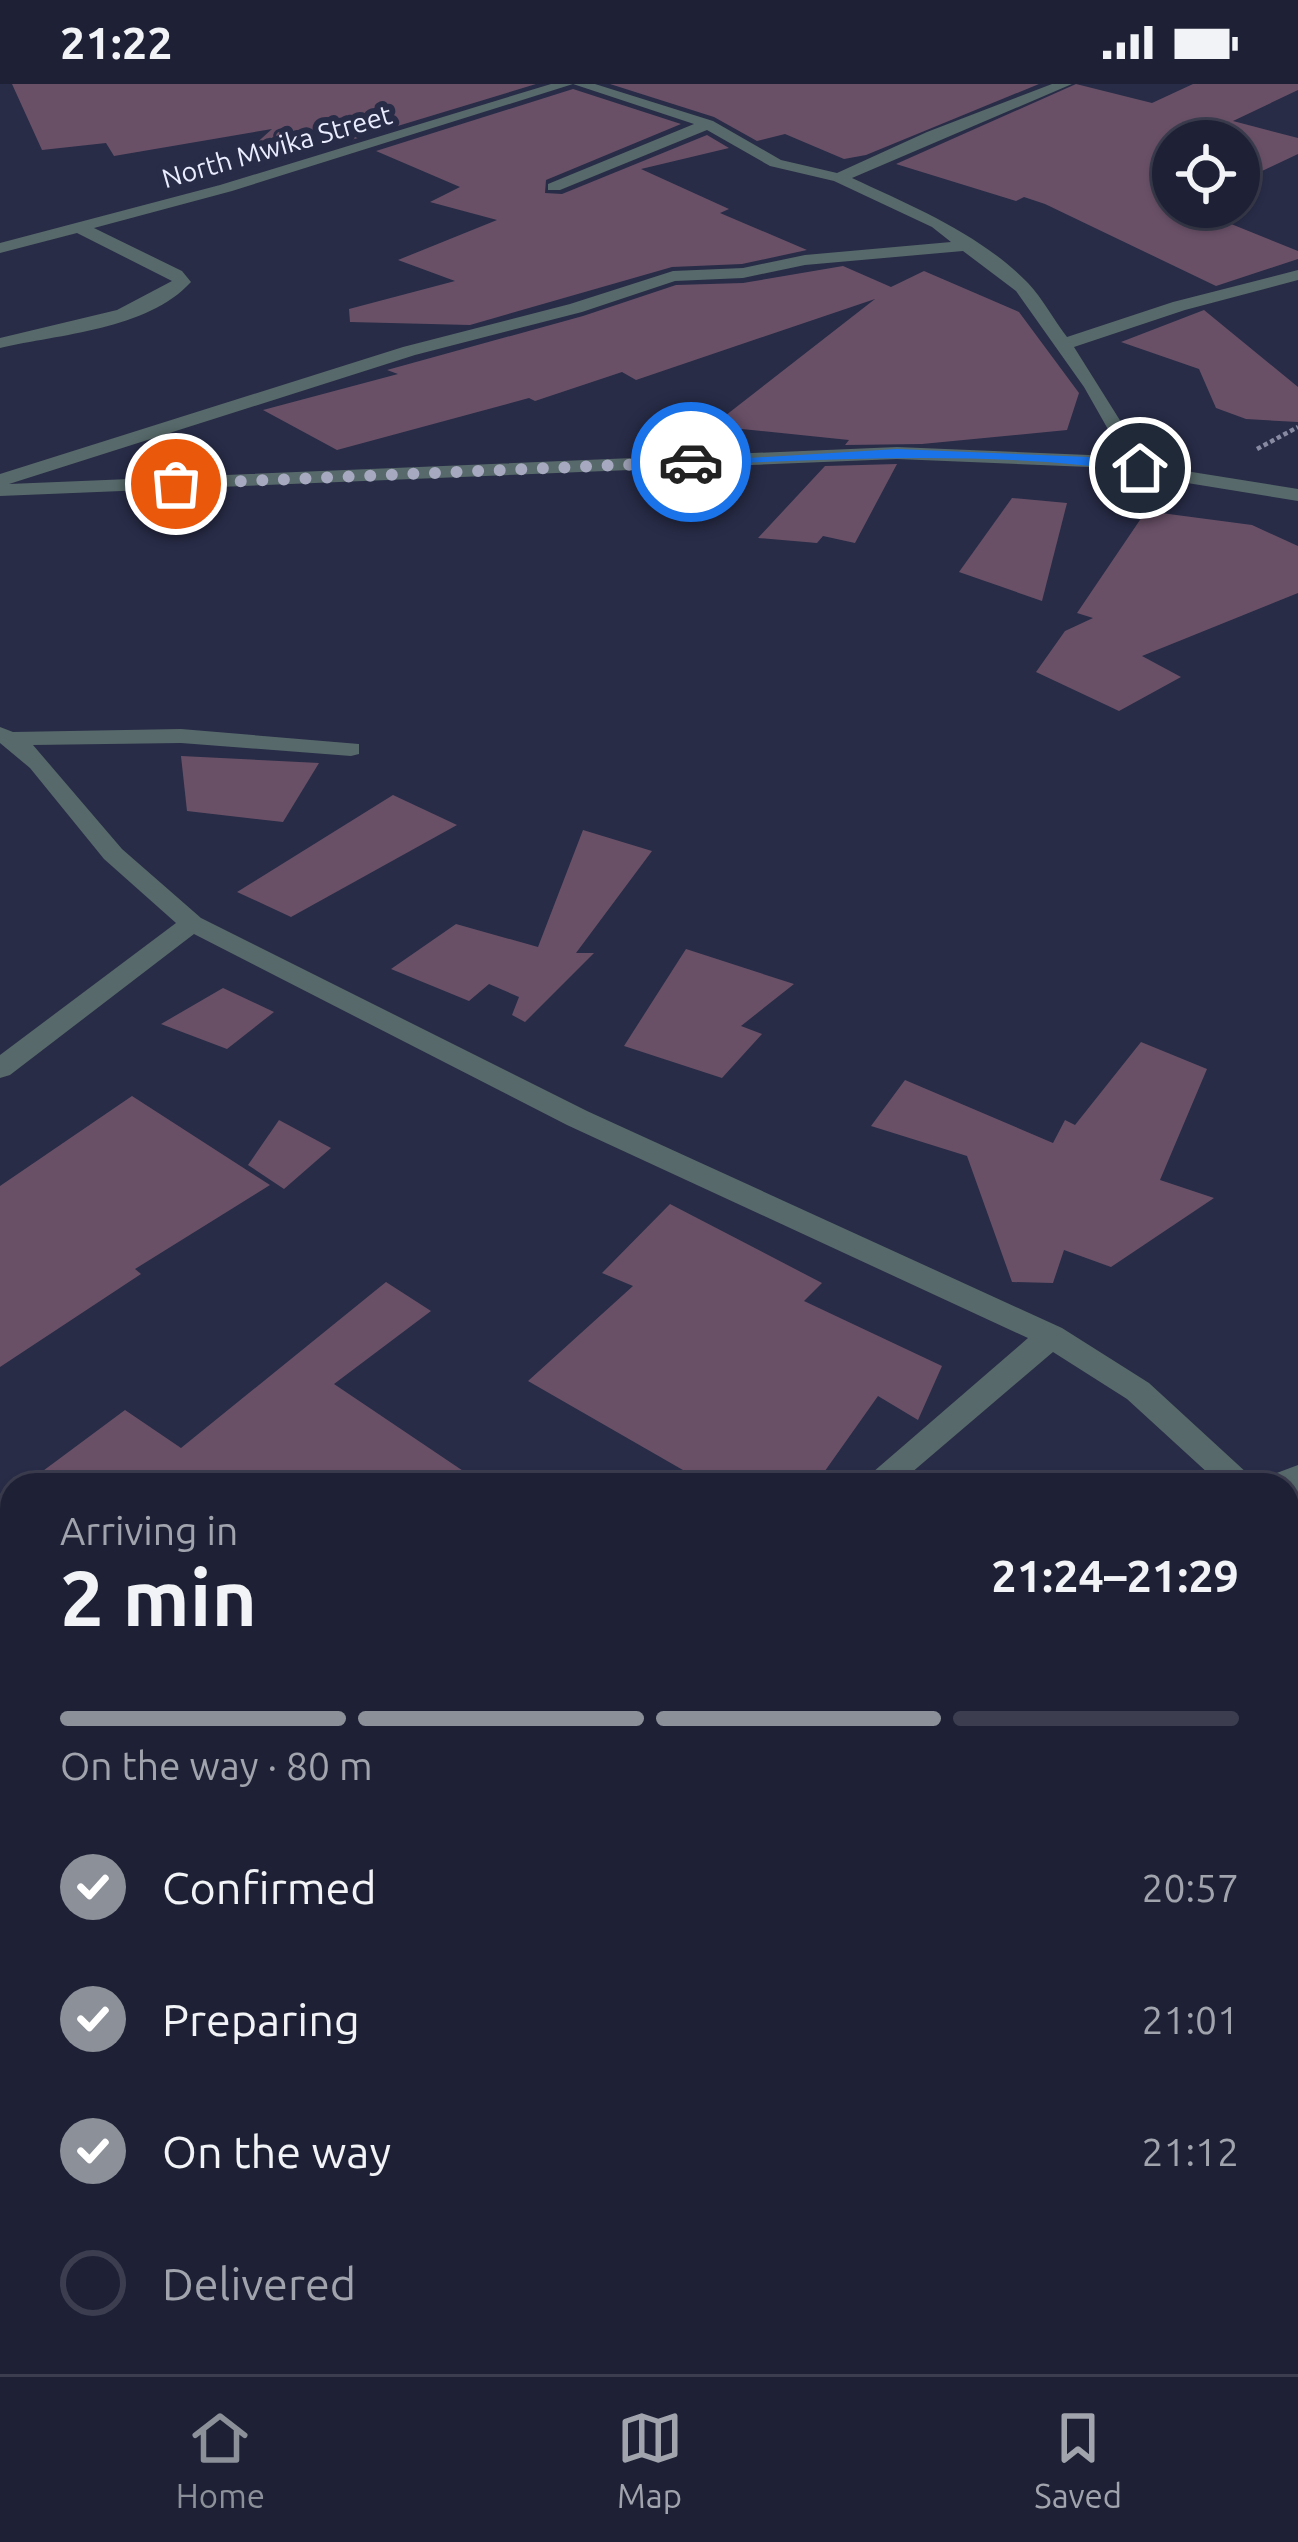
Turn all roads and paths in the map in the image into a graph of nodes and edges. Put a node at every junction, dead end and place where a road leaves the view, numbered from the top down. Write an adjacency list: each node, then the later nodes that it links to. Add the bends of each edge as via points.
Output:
1 (566, 84): 7 (street, North Mwika Street)
2 (580, 84): 4 (street)
3 (1065, 84): 5 (street)
4 (709, 124): 5 (street, via 758,156); 6 (street)
5 (839, 178): 8 (street)
6 (554, 187)
7 (80, 227): 9 (street, North Mwika Street); 11 (street, via 182,282 139,307)
8 (968, 245): 12 (street, via 1022,287); 14 (street, via 673,275)
9 (0, 248)
10 (1298, 275): 12 (street)
11 (0, 343)
12 (1061, 344): 13 (street)
13 (1140, 468): 15 (street, via 897,453); 16 (street)
14 (0, 480)
15 (0, 490)
16 (1298, 495)
17 (5, 737): 18 (street, via 212,733); 19 (street, via 42,767 136,879)
18 (351, 749)
19 (191, 922): 20 (street); 21 (street, via 577,1118)
20 (0, 1069)
21 (1051, 1336): 22 (street); 23 (street, via 1138,1391)
22 (889, 1473)
23 (1230, 1473)

